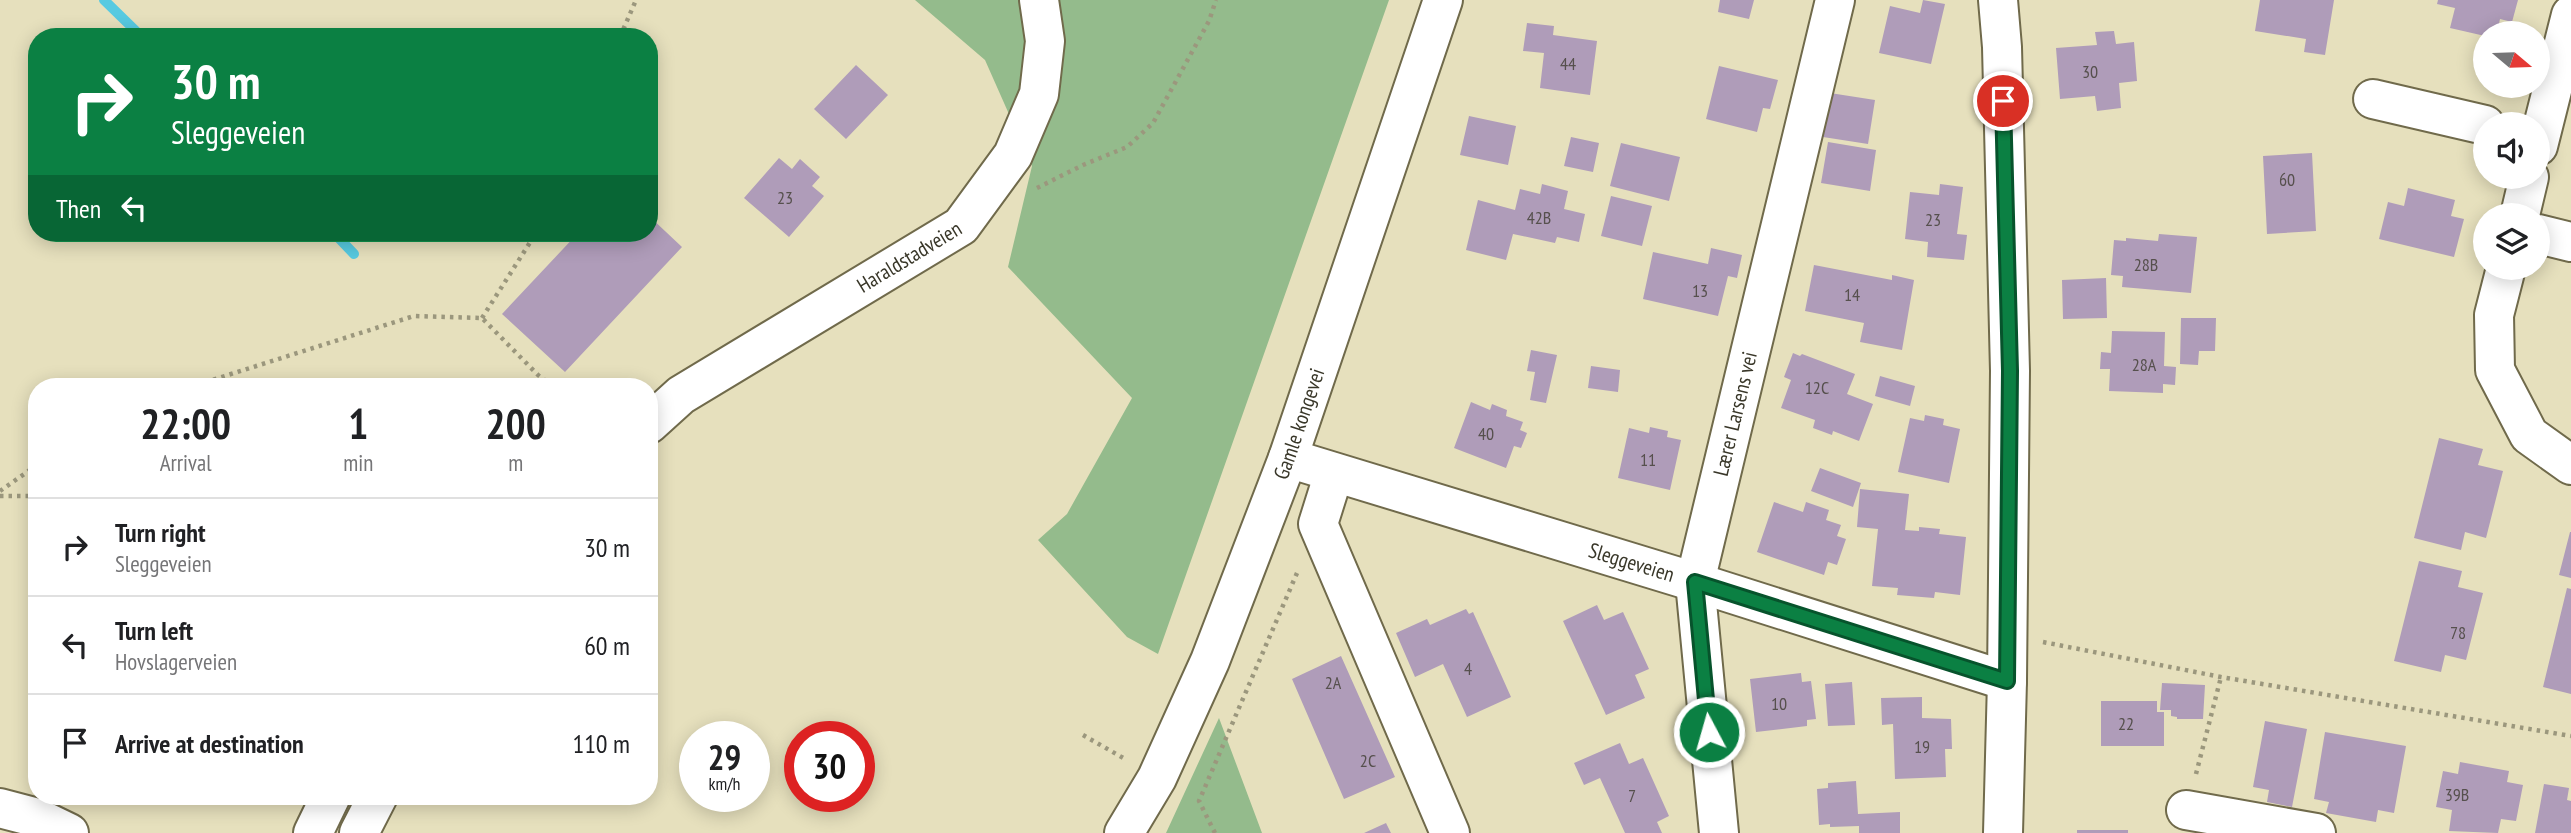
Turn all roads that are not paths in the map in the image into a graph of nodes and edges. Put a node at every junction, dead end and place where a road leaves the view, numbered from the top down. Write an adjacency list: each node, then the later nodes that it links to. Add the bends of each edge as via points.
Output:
1 (1039, 0): 12 (street, Haraldstadveien, via 1045,41 1039,94 1013,155 961,226 681,395)
2 (1443, 0): 13 (street, Gamle kongevei)
3 (1835, 0): 16 (street, Lærer Larsens vei)
4 (1998, 0): 17 (street, via 2010,371)
5 (2571, 15): 7 (street)
6 (2373, 99): 8 (street)
7 (2545, 112)
8 (2473, 122)
9 (2550, 237): 10 (street)
10 (2571, 242)
11 (2503, 280): 14 (street, via 2494,315 2495,370 2529,435)
12 (658, 416)
13 (1288, 458): 15 (street, Sleggeveien); 25 (street, Gamle kongevei, via 1210,661 1157,778)
14 (2571, 464)
15 (1334, 474): 16 (street, Sleggeveien); 26 (street, via 1318,524)
16 (1695, 582): 17 (street, Sleggeveien); 27 (street, Lærer Larsens vei)
17 (2007, 681): 28 (street)
18 (327, 805): 23 (street)
19 (373, 805): 24 (street)
20 (0, 808): 22 (street, via 38,818)
21 (2186, 810): 29 (street)
22 (69, 833)
23 (313, 833)
24 (359, 833)
25 (1124, 833)
26 (1450, 833)
27 (1719, 833)
28 (2003, 833)
29 (2316, 833)

